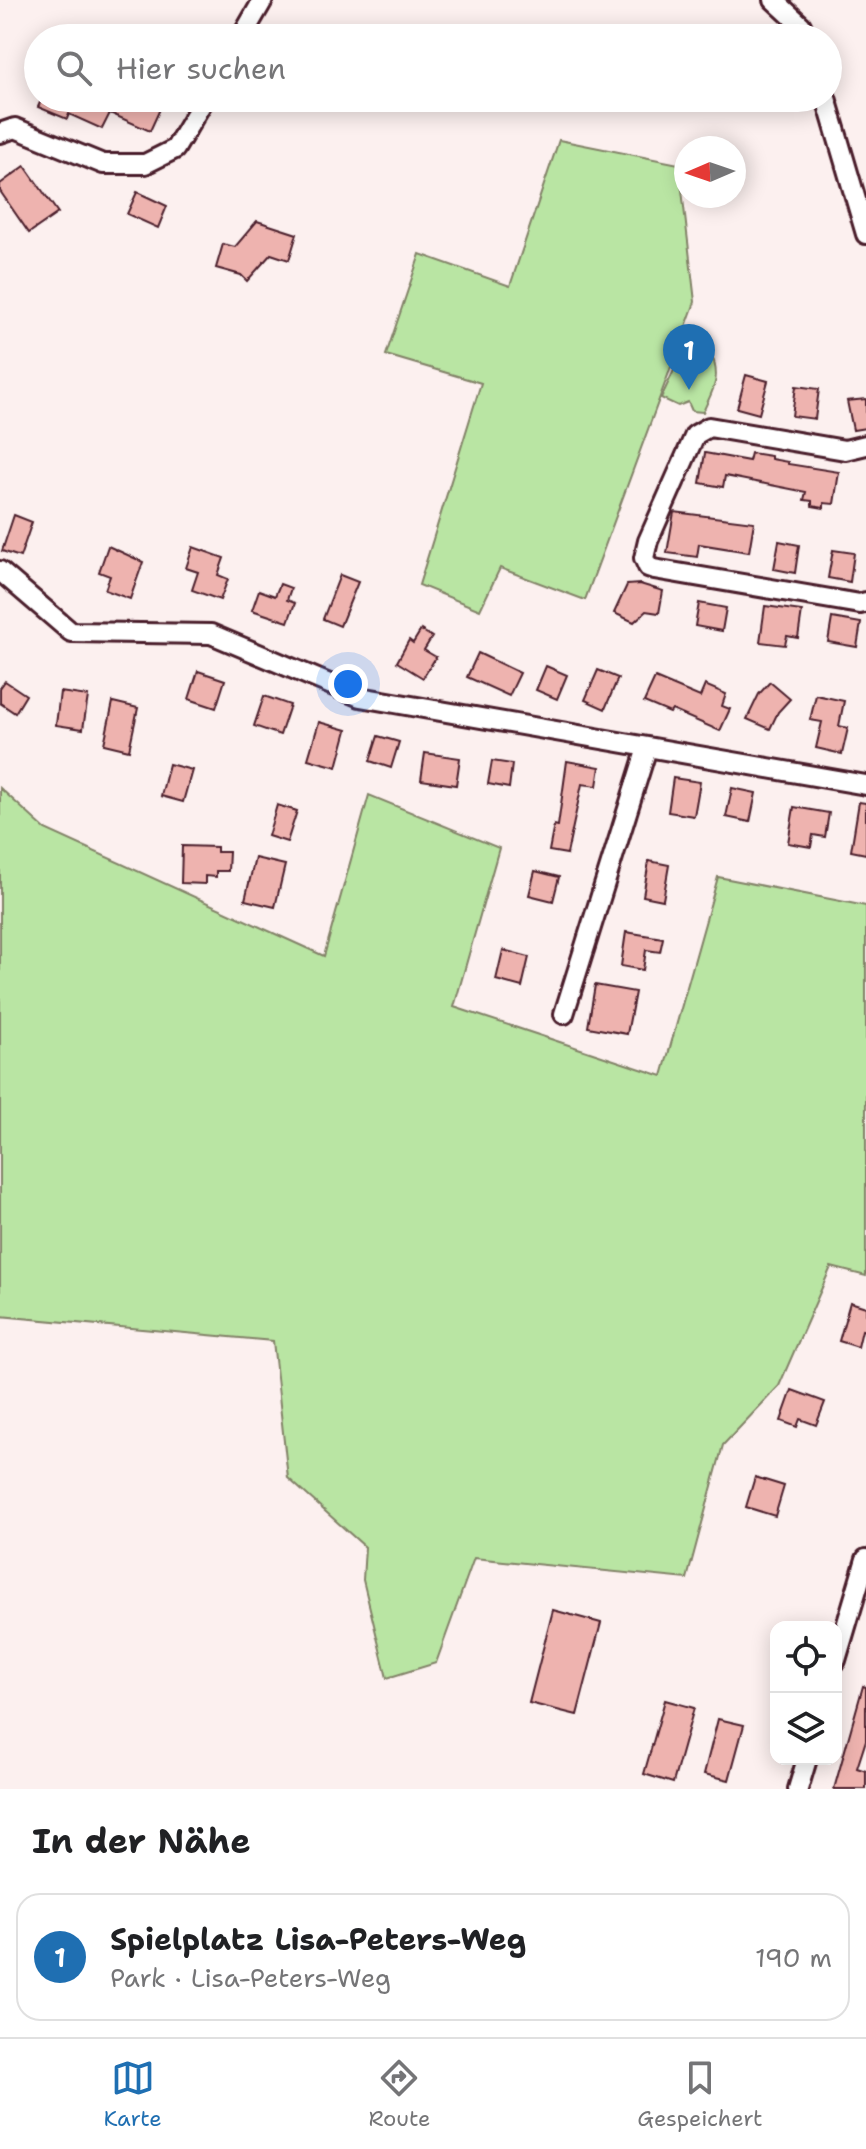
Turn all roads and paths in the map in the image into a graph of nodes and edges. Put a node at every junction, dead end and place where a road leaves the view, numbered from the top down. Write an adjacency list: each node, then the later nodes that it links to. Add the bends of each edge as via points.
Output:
1 (263, 0): 3 (street)
2 (774, 0): 4 (street)
3 (249, 24)
4 (800, 24)
5 (197, 112): 7 (street, via 175,149 145,164 103,164 15,128)
6 (830, 112): 8 (street)
7 (0, 133)
8 (866, 234)
9 (866, 445): 11 (street, via 845,450 709,427 695,435 644,558 654,569)
10 (0, 571): 12 (street, via 71,632 211,634 360,697)
11 (866, 602)
12 (647, 748): 13 (street); 14 (street)
13 (866, 785)
14 (564, 1014)
15 (866, 1559): 16 (street)
16 (842, 1640)
17 (805, 1765): 18 (street)
18 (798, 1789)

